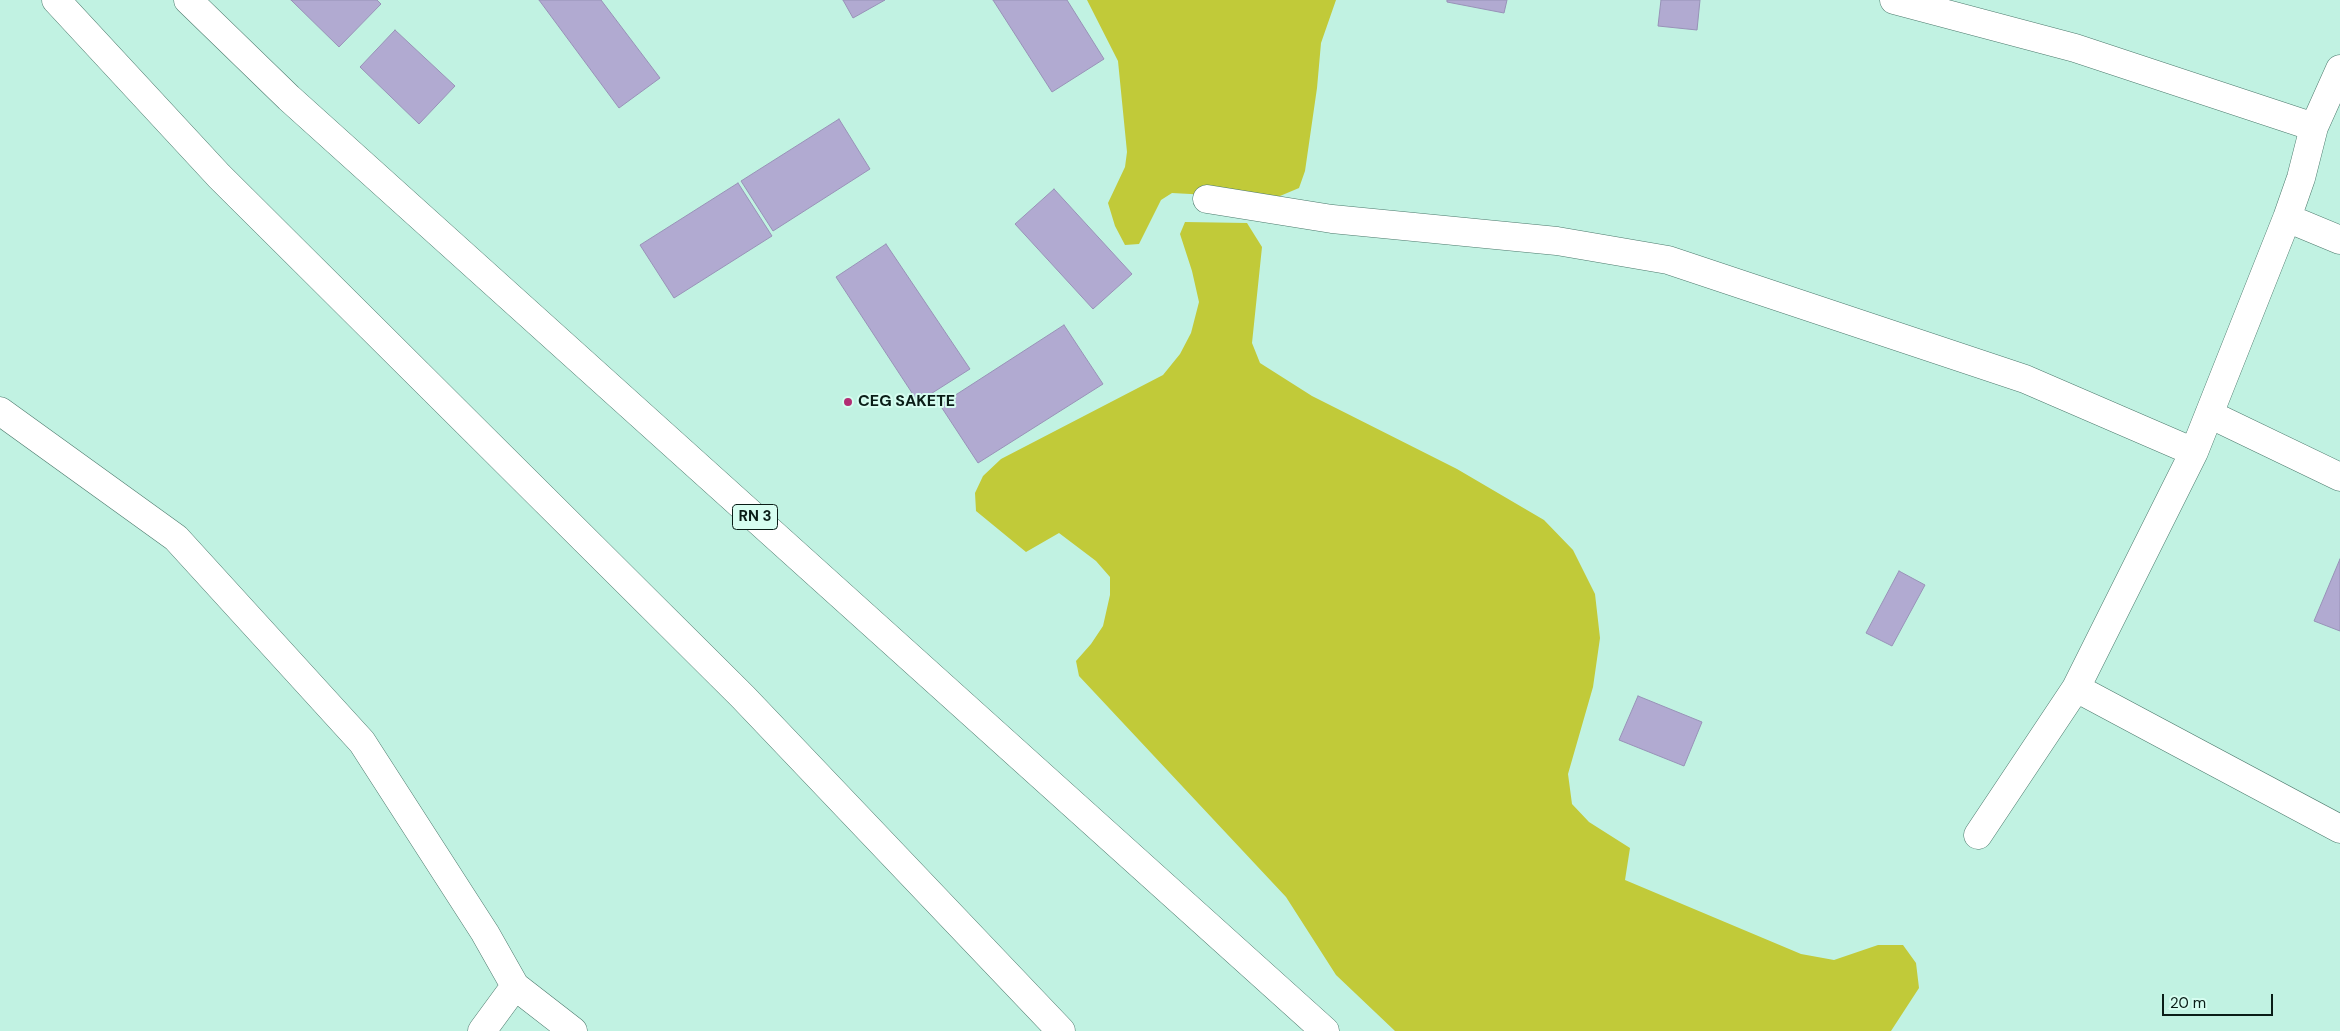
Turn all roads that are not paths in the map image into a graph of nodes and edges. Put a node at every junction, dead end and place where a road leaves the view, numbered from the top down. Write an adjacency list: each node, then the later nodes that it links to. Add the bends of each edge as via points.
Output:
1 (56, 0): 19 (street, via 219,176 743,698)
2 (188, 0): 20 (street, RN 3, via 289,98)
3 (1894, 0): 5 (street, via 2075,48)
4 (2340, 69): 5 (street)
5 (2314, 127): 7 (street)
6 (1207, 199): 11 (street, via 1332,219 1557,240 1668,260 2025,379)
7 (2287, 218): 8 (street); 10 (street)
8 (2340, 240)
9 (0, 411): 16 (street, via 176,538 362,742 485,933)
10 (2209, 414): 11 (street); 12 (street)
11 (2194, 452): 13 (street)
12 (2340, 477)
13 (2076, 688): 14 (street); 15 (street)
14 (2340, 829)
15 (1978, 835)
16 (515, 986): 17 (street); 18 (street)
17 (482, 1031)
18 (573, 1031)
19 (1061, 1031)
20 (1325, 1031)

